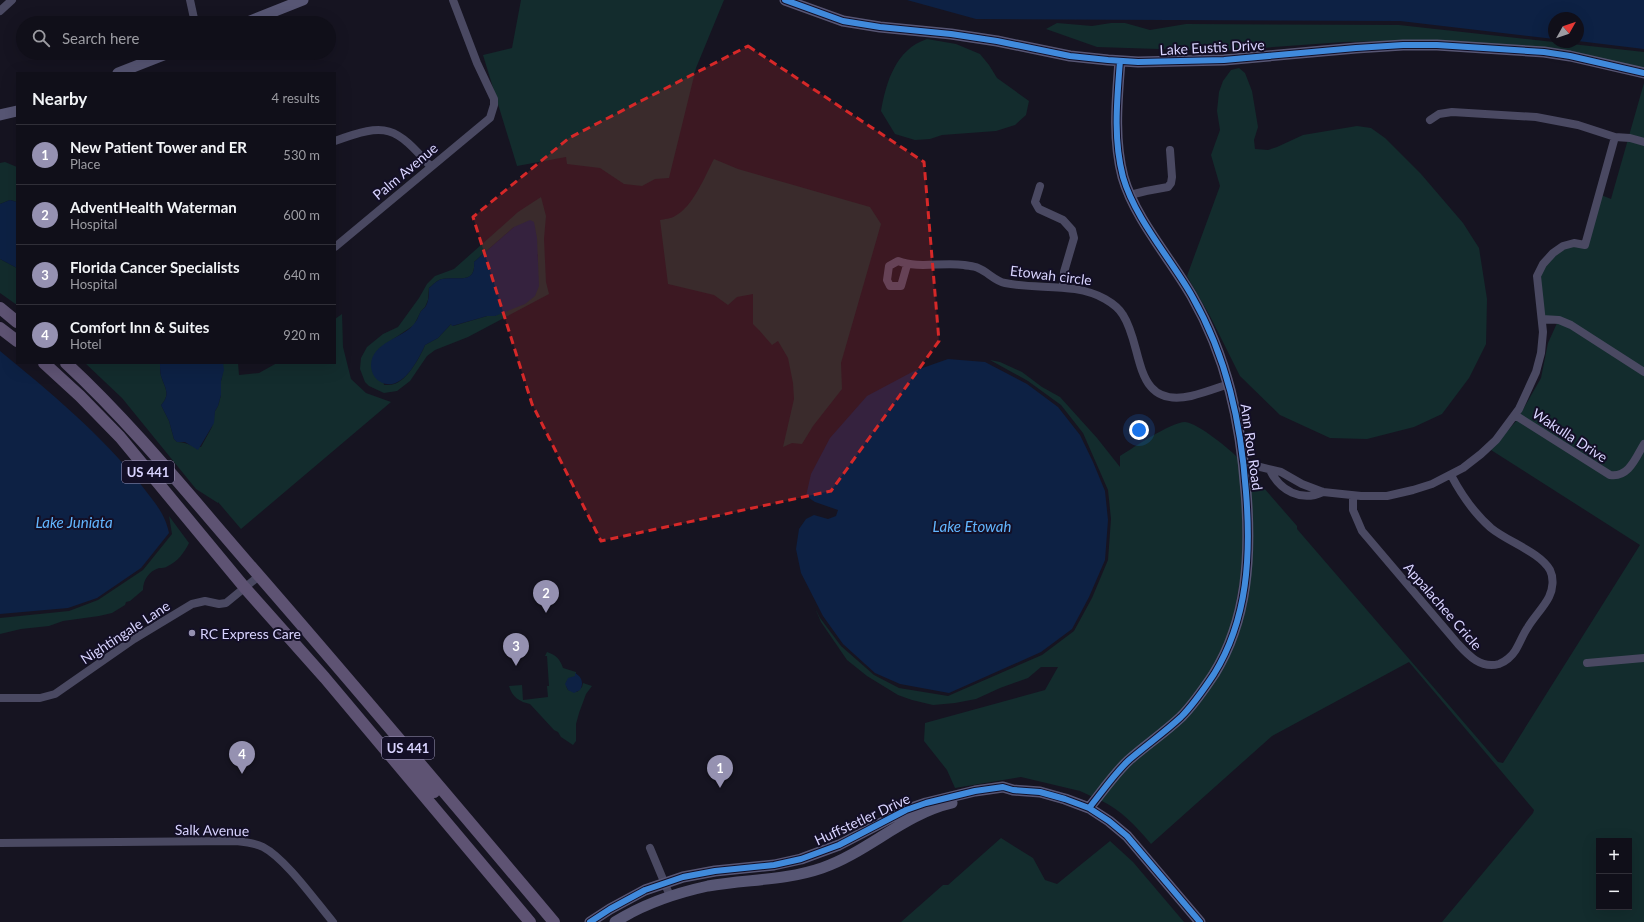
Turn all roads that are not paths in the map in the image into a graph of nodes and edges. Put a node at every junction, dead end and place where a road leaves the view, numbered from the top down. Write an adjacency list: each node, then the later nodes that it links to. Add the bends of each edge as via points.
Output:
1 (12, 0): 6 (street)
2 (190, 0): 7 (street)
3 (304, 0): 8 (street)
4 (453, 0): 20 (street, Palm Avenue, via 494,99 490,118)
5 (785, 0): 10 (street, Lake Eustis Drive, via 843,21 997,41 1070,56)
6 (0, 11)
7 (193, 16)
8 (263, 16)
9 (151, 60): 11 (street)
10 (1120, 61): 12 (street, Lake Eustis Drive, via 1179,62 1356,48 1437,45 1544,52); 22 (street, Ann Rou Road, via 1117,145)
11 (121, 72)
12 (1644, 73)
13 (16, 111): 14 (street)
14 (0, 114)
15 (1430, 120): 16 (street, via 1438,114 1452,112 1536,117 1578,125)
16 (1615, 137): 18 (street); 27 (street, via 1585,245 1574,243 1563,246 1543,264 1537,276)
17 (336, 141): 20 (street, via 369,130 388,131 405,140)
18 (1644, 142)
19 (1170, 150): 22 (street, via 1172,177 1168,187)
20 (431, 167): 23 (street, Palm Avenue)
21 (1040, 186): 25 (street, via 1035,202 1039,208 1063,220 1072,230 1074,238 1064,272)
22 (1130, 195): 34 (street, Ann Rou Road, via 1199,309 1220,356)
23 (336, 246)
24 (907, 264): 25 (street, Etowah circle, via 962,265 978,268 1002,282)
25 (1063, 287): 34 (street, Etowah circle, via 1094,293 1118,308 1130,331 1140,368 1151,387 1162,395 1172,398 1191,396)
26 (0, 308): 28 (main road)
27 (1542, 319): 33 (street, via 1559,320 1571,325); 35 (street, via 1541,353 1536,372)
28 (16, 321)
29 (0, 328): 30 (main road)
30 (16, 340)
31 (45, 364): 45 (main road, US 441, via 120,437)
32 (67, 364): 44 (main road, US 441, via 134,430)
33 (1644, 372)
34 (1229, 384): 37 (street, Ann Rou Road, via 1239,426)
35 (1515, 415): 36 (street, Wakulla Drive, via 1610,475 1618,476 1625,472); 39 (street, via 1496,440)
36 (1644, 444)
37 (1244, 464): 38 (street); 51 (street, Ann Rou Road, via 1248,558 1242,603 1225,653 1198,697 1182,716 1130,760)
38 (1270, 470): 40 (street, via 1281,472); 42 (street, via 1284,489)
39 (1451, 475): 43 (street, via 1432,484 1387,496); 43 (street, Appalachee Cricle, via 1456,486 1476,512 1491,527 1542,560 1550,571 1553,584 1549,596 1521,637 1515,651 1499,664 1474,661 1458,644 1362,531 1353,510)
40 (1304, 484): 41 (street); 42 (street)
41 (1324, 492): 42 (street); 43 (street)
42 (1301, 496)
43 (1353, 496)
44 (259, 576): 45 (street, Nightingale Lane); 53 (main road, US 441)
45 (245, 588): 48 (street, Nightingale Lane, via 222,604 206,601 192,604 134,639 55,694 40,698); 49 (main road, US 441)
46 (1644, 658): 47 (street)
47 (1587, 663)
48 (0, 698)
49 (395, 761): 53 (main road, via 412,767 476,840); 58 (main road, US 441)
50 (1013, 790): 51 (street, Huffstetler Drive, via 1040,792); 55 (street, Huffstetler Drive, via 1003,787 974,791 926,803 894,816 839,845 801,859 774,865 715,871); 56 (street, Huffstetler Drive, via 928,811 823,867 770,880 709,886)
51 (1089, 808): 62 (street, Huffstetler Drive, via 1127,836)
52 (0, 843): 57 (street, Salk Avenue, via 236,841 256,844 264,847 283,863)
53 (488, 843): 59 (main road, US 441)
54 (650, 848): 55 (street)
55 (665, 883): 56 (street); 60 (street, Huffstetler Drive, via 627,899)
56 (670, 896): 61 (street, Huffstetler Drive)
57 (332, 922)
58 (530, 922)
59 (554, 922)
60 (590, 922)
61 (615, 922)
62 (1200, 922)

